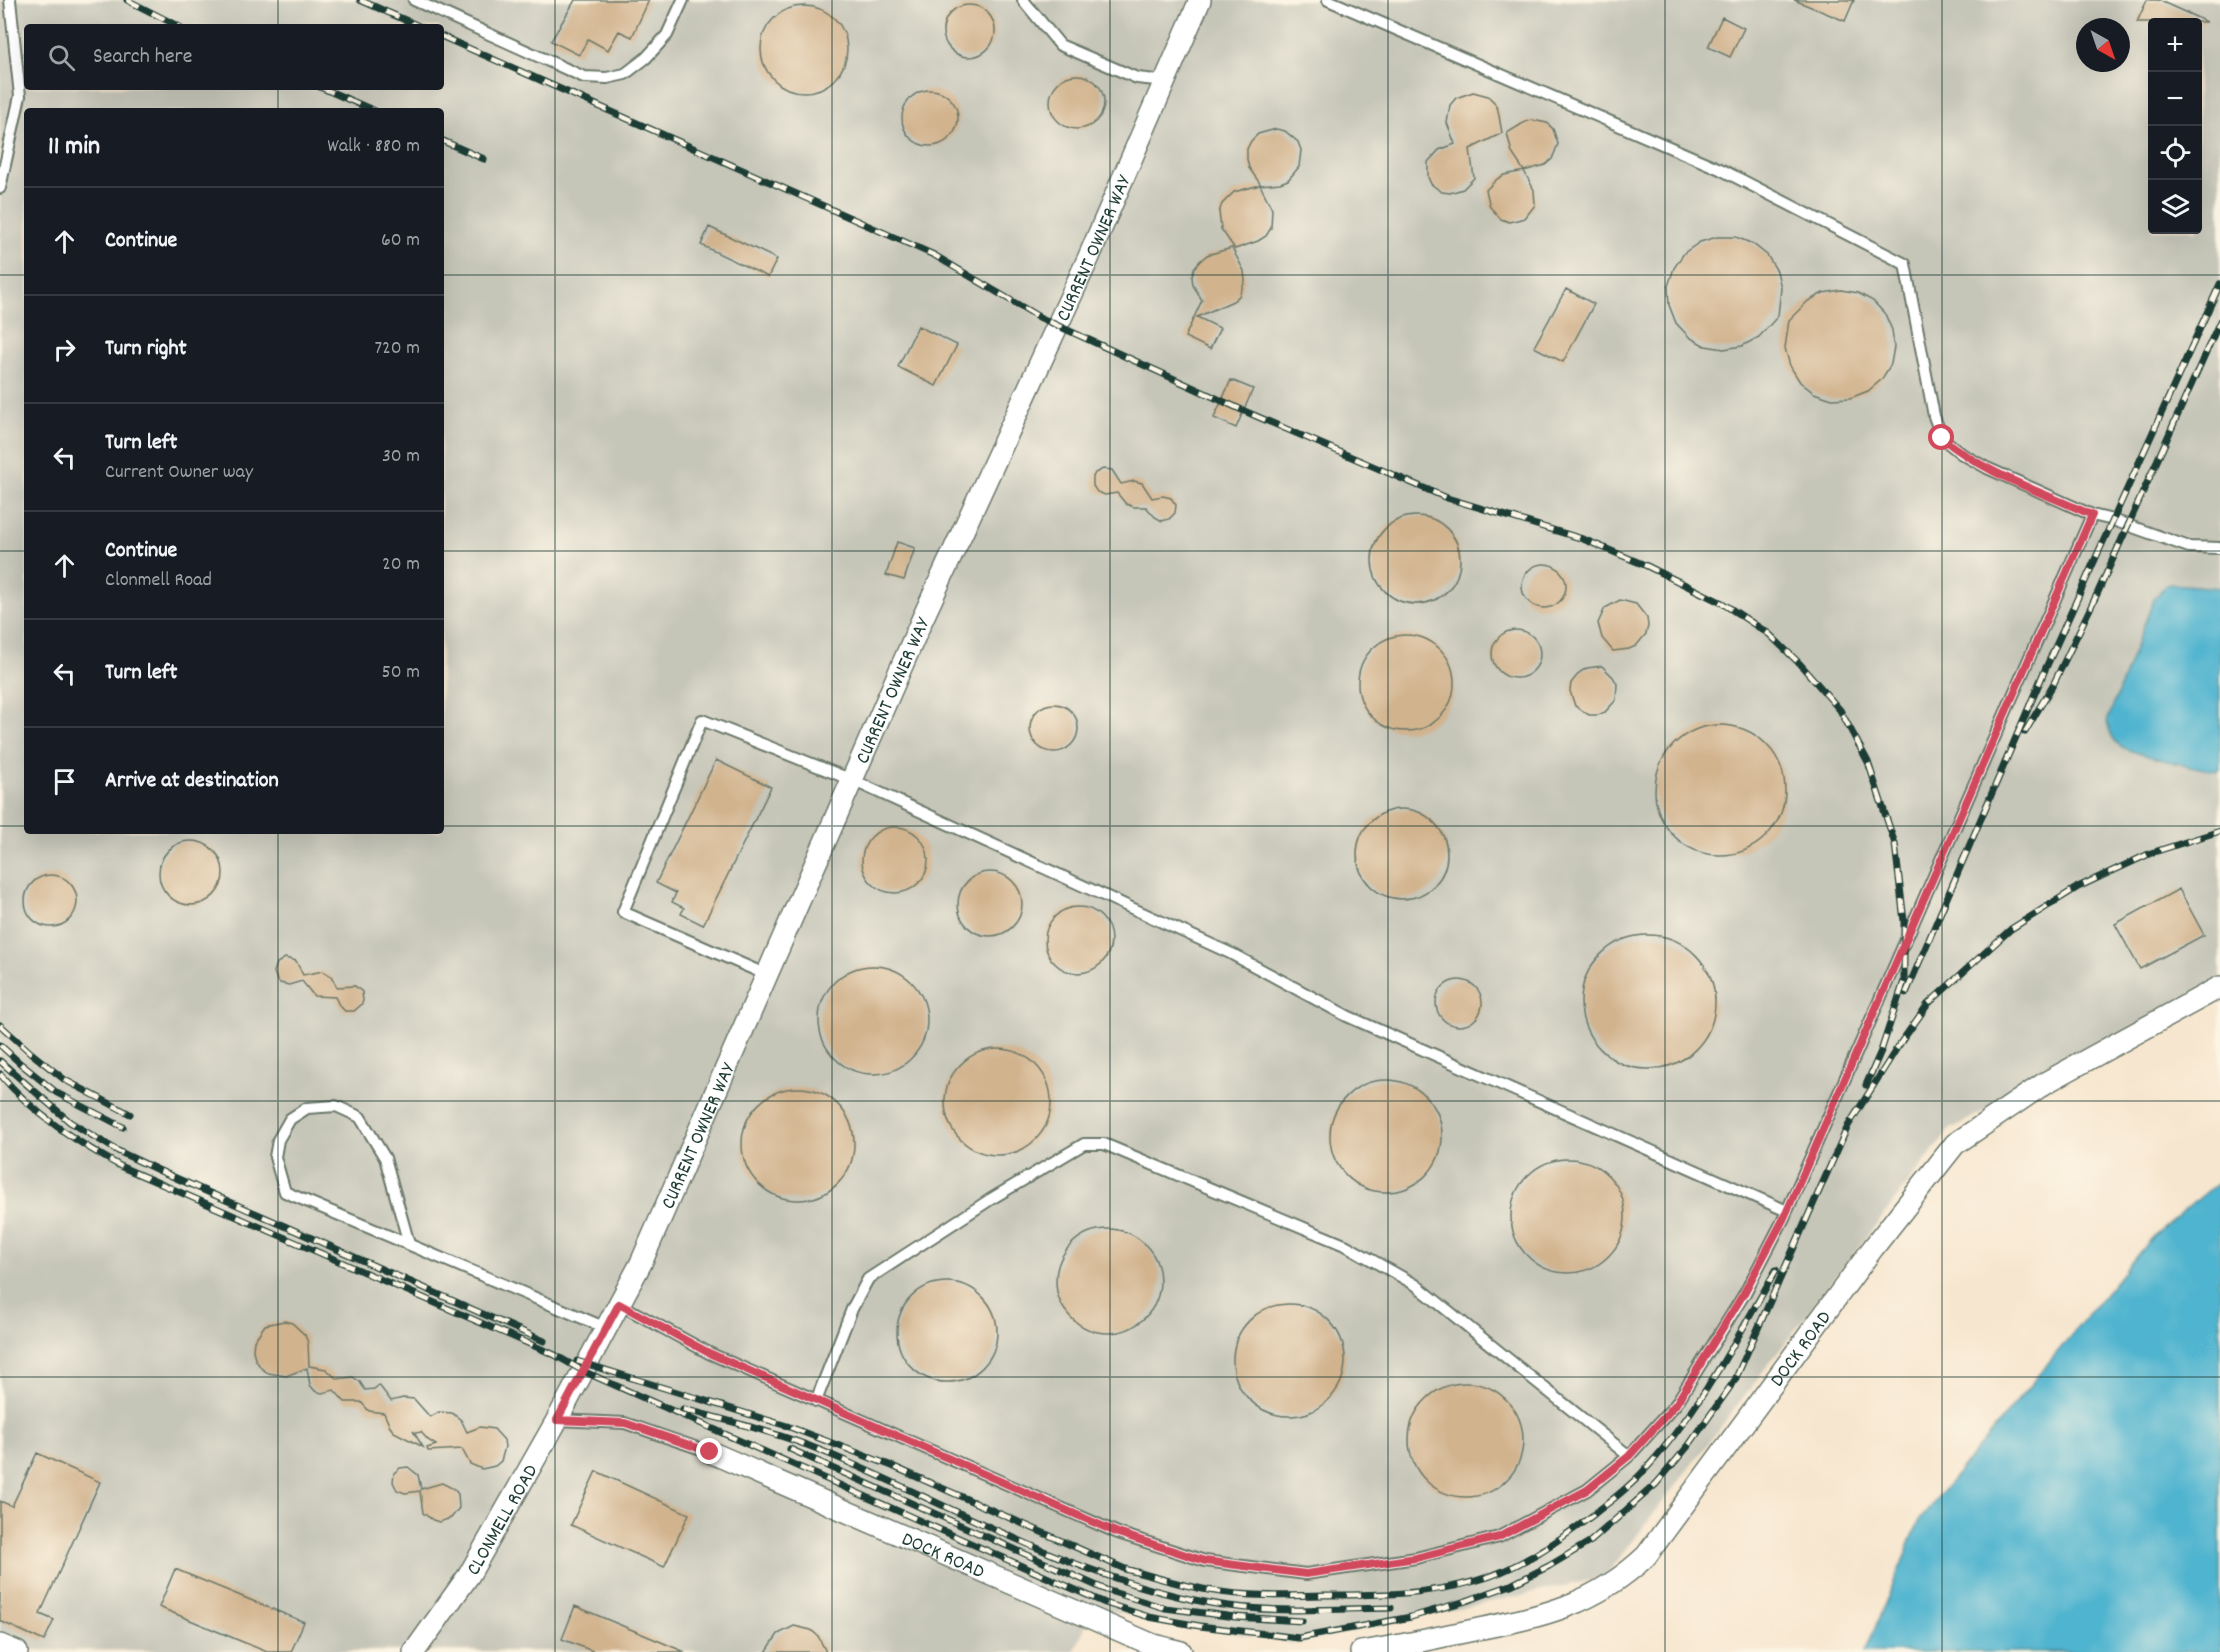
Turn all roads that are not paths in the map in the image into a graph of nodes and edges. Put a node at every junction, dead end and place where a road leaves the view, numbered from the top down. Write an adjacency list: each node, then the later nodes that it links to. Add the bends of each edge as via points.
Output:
1 (10, 0): 8 (lane, via 20,96)
2 (414, 0): 3 (lane, via 584,77 607,78 625,74 646,58 667,35)
3 (683, 0)
4 (1023, 0): 7 (lane, via 1060,45 1137,78)
5 (1200, 0): 7 (street, CURRENT OWNER WAY)
6 (1328, 0): 9 (lane, via 1720,169 1905,264 1934,416 1942,438 1987,468)
7 (1165, 81): 11 (street, CURRENT OWNER WAY)
8 (0, 188)
9 (2092, 515): 10 (lane, via 2188,547); 14 (lane)
10 (2220, 548)
11 (852, 780): 12 (street, CURRENT OWNER WAY); 12 (lane, via 702,720 622,912); 14 (lane, via 1232,954 1347,1016)
12 (767, 975): 16 (street, CURRENT OWNER WAY)
13 (2220, 987): 27 (street, DOCK ROAD, via 2045,1083 1955,1144 1873,1248 1646,1556 1626,1575 1598,1593 1545,1615)
14 (1787, 1211): 22 (lane, via 1744,1293 1676,1404)
15 (409, 1244): 15 (lane, via 285,1192 275,1157 278,1140 290,1119 307,1108 336,1106 360,1118 385,1158); 17 (lane)
16 (619, 1304): 17 (street, CURRENT OWNER WAY); 19 (lane, via 709,1353)
17 (606, 1328): 18 (street, CURRENT OWNER WAY)
18 (578, 1381): 20 (street, CLONMELL ROAD)
19 (816, 1401): 22 (lane, via 1118,1533 1205,1561 1306,1574 1416,1558 1499,1537 1587,1490); 22 (lane, via 868,1279 1084,1144 1104,1144 1347,1246 1416,1285)
20 (557, 1420): 21 (lane, via 625,1423); 25 (street, CLONMELL ROAD, via 470,1575)
21 (710, 1452): 26 (street, DOCK ROAD, via 1154,1645)
22 (1629, 1456)
23 (0, 1645): 24 (street)
24 (18, 1652)
25 (414, 1652)
26 (1181, 1652)
27 (1360, 1652)

